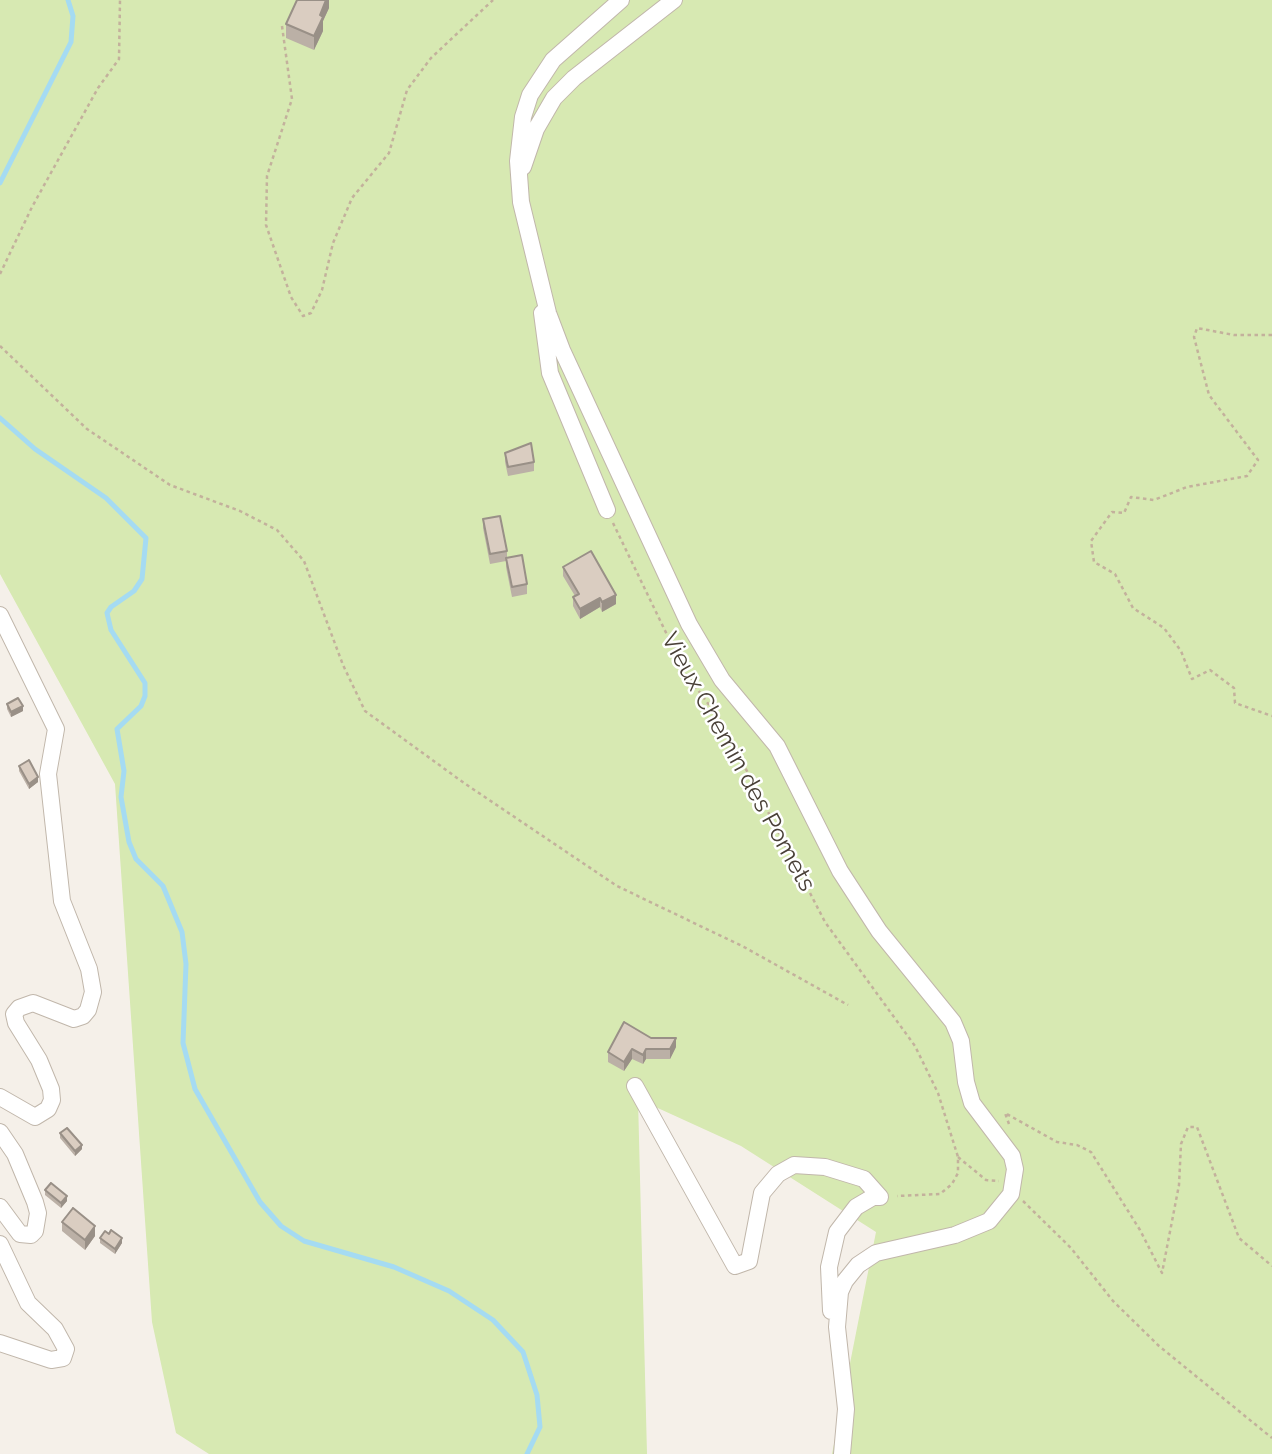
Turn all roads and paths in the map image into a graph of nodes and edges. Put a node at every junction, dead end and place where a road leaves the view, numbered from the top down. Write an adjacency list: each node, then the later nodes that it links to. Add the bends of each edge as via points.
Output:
1 (120, 0): 8 (path, via 119,59 32,207)
2 (493, 0): 5 (path, via 431,58 407,90 389,153 352,198 322,290 311,313 303,316 291,297 266,225 267,176 292,99)
3 (621, 0): 6 (street, via 567,46 536,86 519,138)
4 (674, 0): 6 (street, via 554,98 536,129)
5 (282, 26)
6 (519, 178): 7 (street)
7 (535, 270): 11 (street, via 550,373); 18 (street, via 562,350 689,624 722,680 777,746 840,871 879,931 953,1022 972,1103)
8 (0, 274)
9 (1272, 335): 13 (path, via 1234,335 1197,328 1194,337 1209,395 1258,460 1247,476 1187,487 1154,500 1131,498 1124,513 1112,512 1091,541 1094,562 1115,574 1133,608 1164,628 1181,651 1192,680 1210,670 1234,688 1235,703)
10 (0, 346): 14 (path, via 87,429 170,485 277,530 304,561 365,711 617,886)
11 (607, 510): 19 (path, Vieux Chemin des Pomets, via 686,674 721,721 825,922 915,1046 938,1093)
12 (0, 615): 16 (street, via 56,729 48,774 62,901 93,992 88,1010 74,1018 43,1005 19,1008 14,1014 16,1023 39,1060 52,1100 48,1109 35,1117)
13 (1272, 716)
14 (848, 1004)
15 (635, 1086): 21 (street, via 735,1266 749,1261 762,1193 778,1174 794,1165 825,1167 864,1179)
16 (0, 1097)
17 (0, 1132): 22 (street, via 15,1154 38,1213 35,1231 20,1234)
18 (1012, 1156): 20 (street); 24 (path, via 1005,1113 1057,1142 1091,1152 1162,1273 1179,1185 1181,1144 1188,1127 1197,1127 1239,1238)
19 (958, 1157): 20 (path, via 986,1180); 21 (path, via 958,1173 940,1194)
20 (1013, 1188): 26 (street, via 1000,1211 977,1228 889,1248 858,1265 841,1292); 27 (path, via 1159,1346)
21 (880, 1197): 26 (street, via 856,1207 837,1232 829,1267)
22 (0, 1207)
23 (0, 1244): 25 (street, via 28,1303 55,1329 66,1349 63,1357 51,1360)
24 (1272, 1266)
25 (0, 1343)
26 (839, 1360): 28 (street, via 846,1409)
27 (1272, 1438)
28 (842, 1454)

